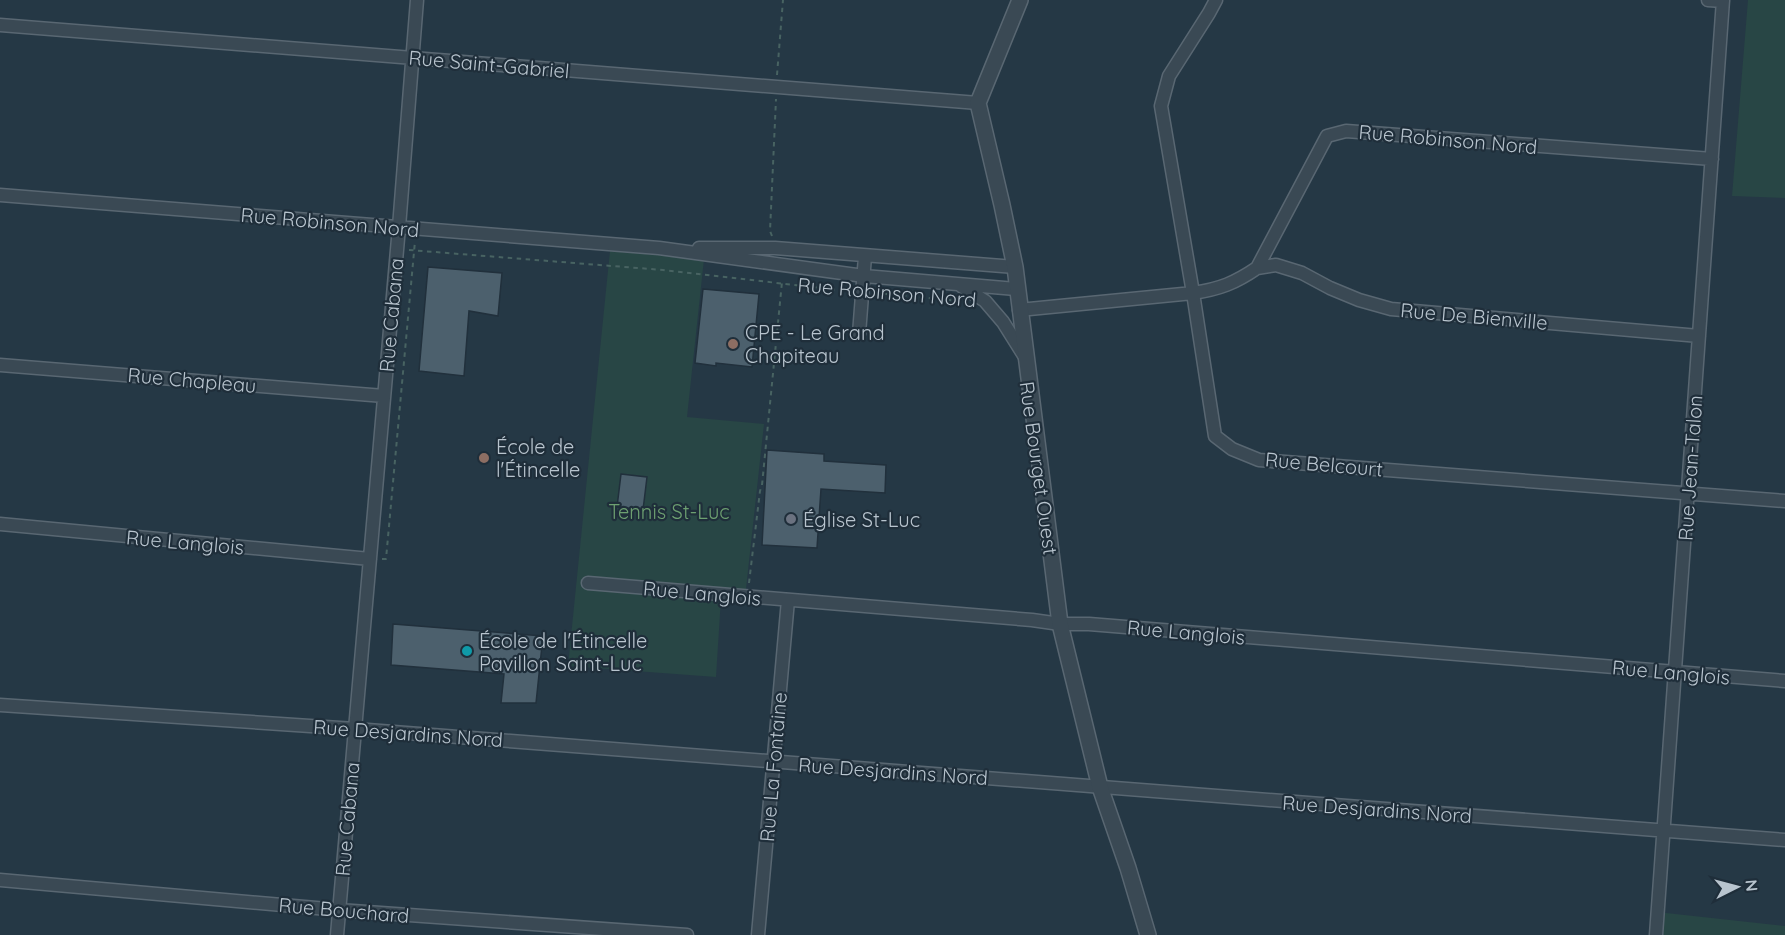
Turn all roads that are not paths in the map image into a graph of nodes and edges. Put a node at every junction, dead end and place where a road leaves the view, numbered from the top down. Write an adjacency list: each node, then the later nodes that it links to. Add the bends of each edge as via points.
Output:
1 (417, 0): 7 (street, Rue Cabana)
2 (1020, 0): 8 (street)
3 (1216, 0): 19 (street, Rue Belcourt, via 1169,76 1161,106)
4 (1708, 0): 5 (street)
5 (1723, 1): 9 (street, Rue Jean-Talon)
6 (0, 25): 7 (street, Rue Saint-Gabriel)
7 (412, 58): 8 (street, Rue Saint-Gabriel); 11 (street, Rue Cabana)
8 (978, 103): 14 (street, Rue Bourget Ouest)
9 (1712, 159): 15 (street, Rue Robinson Nord, via 1346,131 1327,136); 22 (street, Rue Jean-Talon)
10 (0, 195): 11 (street, Rue Robinson Nord)
11 (399, 227): 12 (street, Rue Robinson Nord); 25 (street, Rue Cabana)
12 (659, 248): 13 (street, Rue Robinson Nord, via 775,248); 16 (street, Rue Robinson Nord)
13 (865, 256): 14 (street, Rue Robinson Nord); 16 (street)
14 (1015, 267): 18 (street, Rue Bourget Ouest)
15 (1257, 268): 19 (street, via 1220,288); 22 (street, Rue De Bienville, via 1276,265 1359,300 1391,309)
16 (864, 276): 17 (street, Rue Robinson Nord); 21 (street)
17 (957, 284): 18 (street, Rue Robinson Nord); 23 (street, via 985,302 1004,321)
18 (1016, 289): 20 (street, Rue Bourget Ouest)
19 (1193, 293): 20 (street); 26 (street, Rue Belcourt, via 1215,436 1259,460)
20 (1019, 310): 23 (street, Rue Bourget Ouest)
21 (860, 334)
22 (1699, 336): 26 (street, Rue Jean-Talon)
23 (1025, 357): 32 (street, Rue Bourget Ouest)
24 (0, 365): 25 (street, Rue Chapleau)
25 (384, 396): 29 (street, Rue Cabana)
26 (1688, 493): 27 (street, Rue Belcourt); 33 (street, Rue Jean-Talon)
27 (1785, 501)
28 (0, 524): 29 (street, Rue Langlois)
29 (370, 559): 36 (street, Rue Cabana)
30 (588, 584): 31 (street, Rue Langlois)
31 (788, 600): 32 (street, Rue Langlois); 37 (street, Rue La Fontaine)
32 (1060, 624): 33 (street, Rue Langlois); 38 (street, Rue Bourget Ouest)
33 (1675, 672): 34 (street, Rue Langlois); 39 (street, Rue Jean-Talon)
34 (1785, 681)
35 (0, 705): 36 (street, Rue Desjardins Nord)
36 (355, 729): 37 (street, Rue Desjardins Nord); 42 (street, Rue Cabana)
37 (774, 762): 38 (street, Rue Desjardins Nord); 45 (street, Rue La Fontaine)
38 (1100, 787): 39 (street, Rue Desjardins Nord); 46 (street, Rue Bourget Ouest)
39 (1663, 831): 40 (street, Rue Desjardins Nord); 47 (street, Rue Jean-Talon)
40 (1785, 840)
41 (0, 880): 42 (street, Rue Bouchard)
42 (339, 910): 43 (street, Rue Cabana); 44 (street, Rue Bouchard)
43 (337, 935)
44 (687, 935)
45 (758, 935)
46 (1149, 935)
47 (1656, 935)

